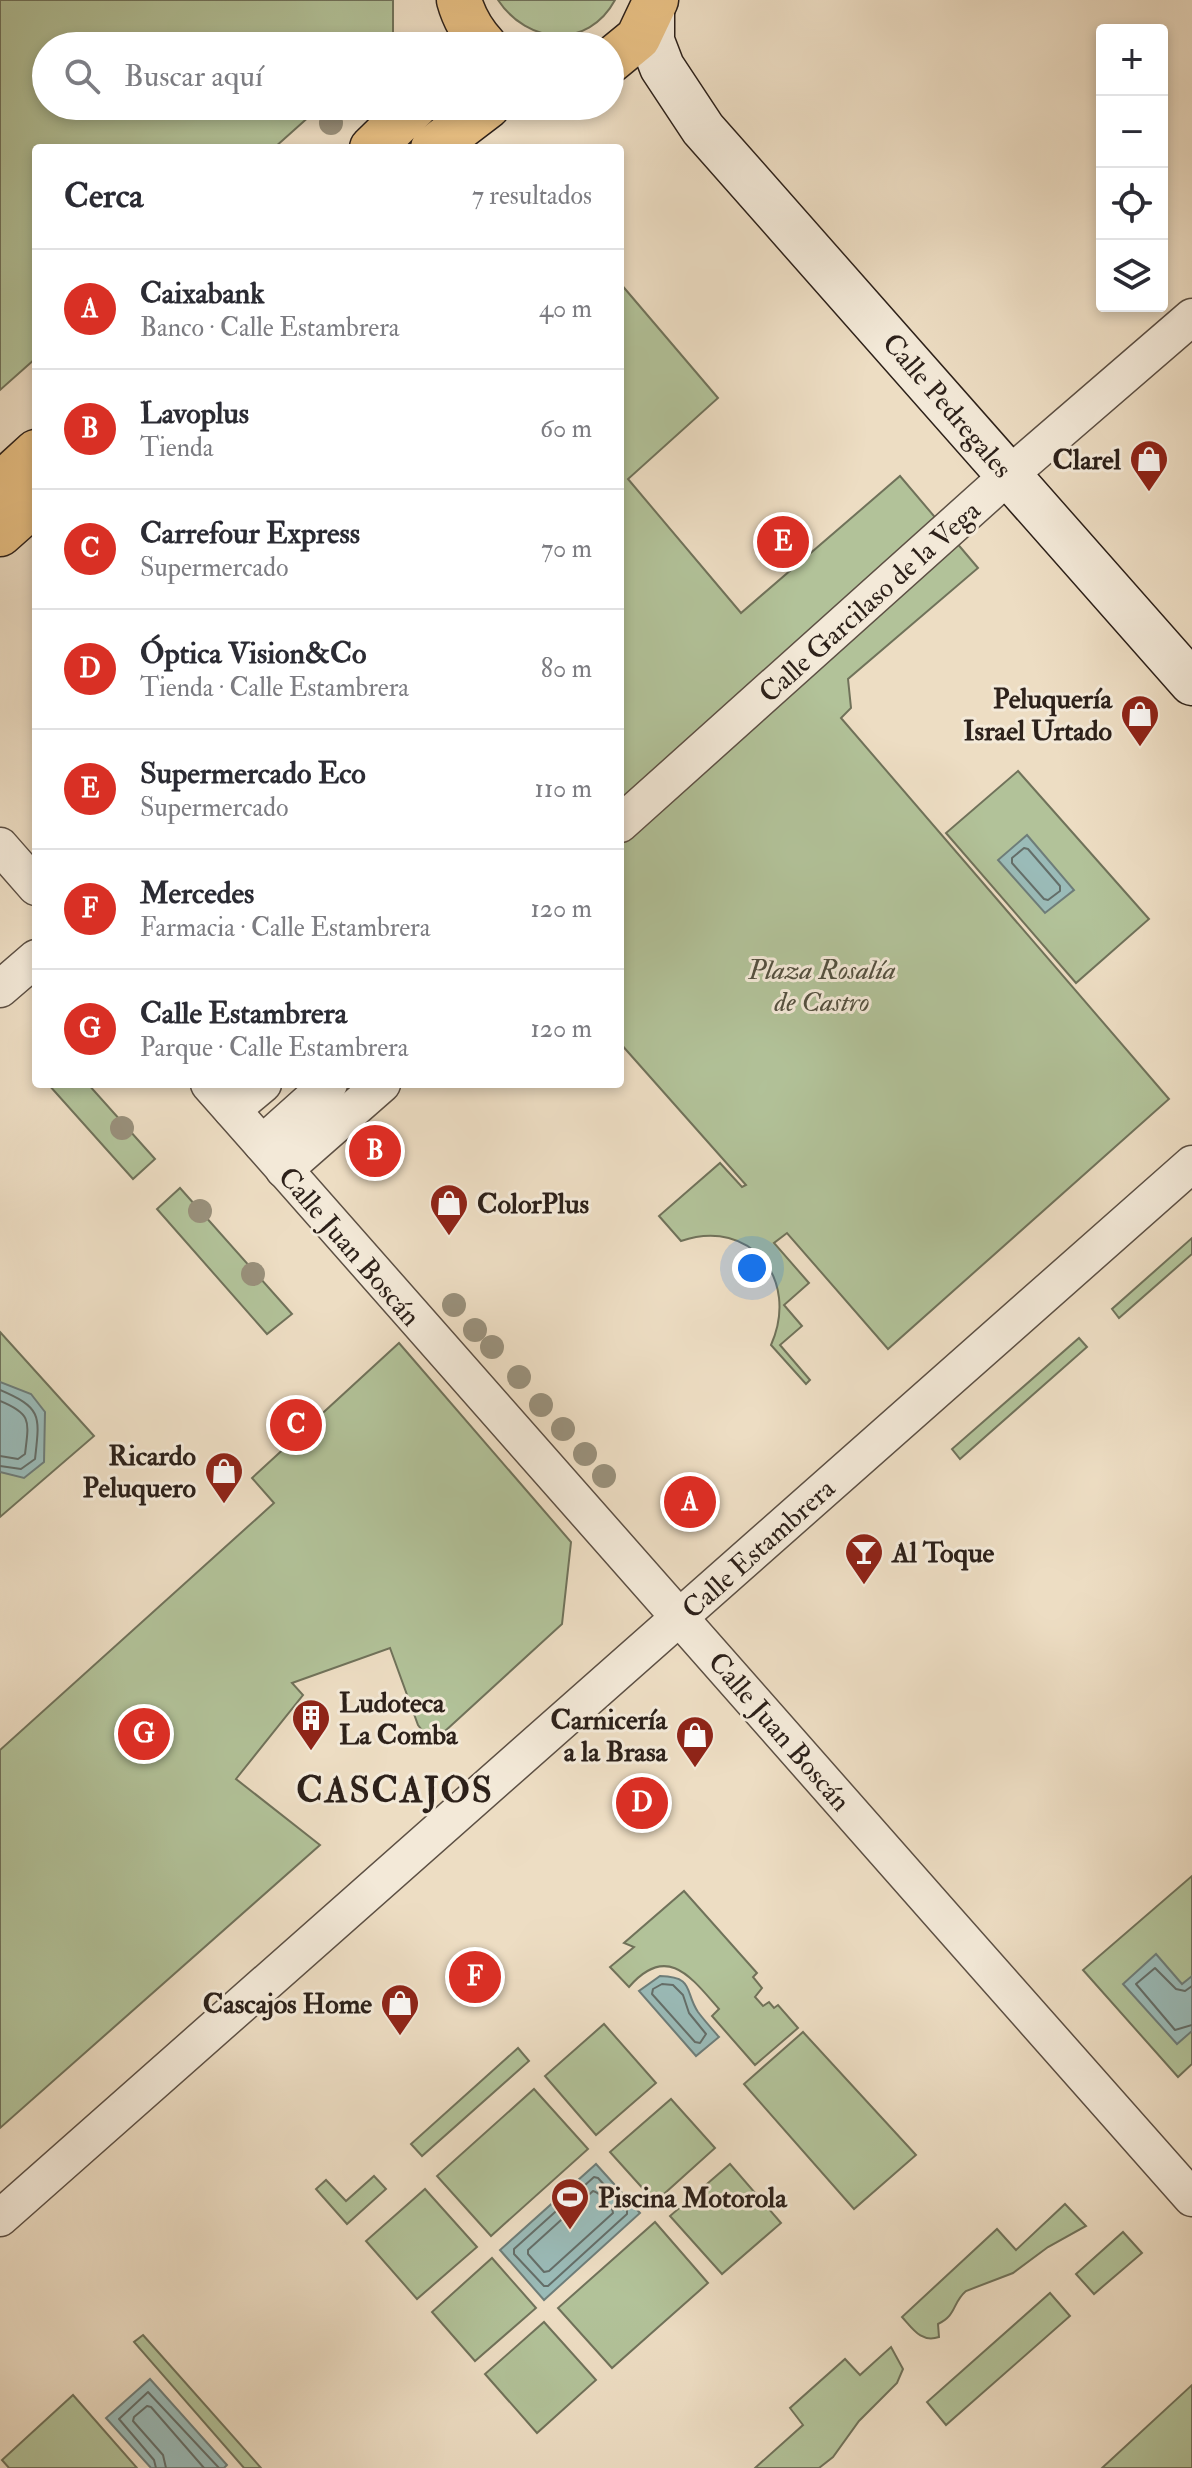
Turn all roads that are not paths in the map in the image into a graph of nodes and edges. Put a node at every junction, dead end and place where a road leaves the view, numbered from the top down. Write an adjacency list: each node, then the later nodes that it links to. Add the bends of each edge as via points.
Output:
1 (654, 7): 2 (main road, via 638,38); 6 (main road, Calle Pedregales, via 652,41 662,67)
2 (624, 50)
3 (624, 78): 6 (main road, Calle Pedregales, via 646,86)
4 (401, 120): 7 (main road)
5 (470, 120): 8 (main road)
6 (703, 129): 11 (main road, Calle Pedregales)
7 (376, 144)
8 (438, 144)
9 (1192, 317): 11 (street, Calle Garcilaso de la Vega)
10 (32, 456): 12 (main road)
11 (1009, 475): 15 (main road, Calle Pedregales); 16 (street, Calle Garcilaso de la Vega)
12 (0, 485)
13 (32, 506): 14 (main road)
14 (0, 534)
15 (1192, 683)
16 (624, 820)
17 (0, 846): 18 (street)
18 (32, 882)
19 (32, 961): 20 (street)
20 (0, 989)
21 (250, 1088): 24 (street)
22 (326, 1088): 25 (street)
23 (376, 1088): 25 (street)
24 (220, 1097): 25 (street, Calle Juan Boscán)
25 (273, 1157): 27 (street, Calle Juan Boscán)
26 (1192, 1164): 27 (street, Calle Estambrera)
27 (680, 1617): 28 (street, Calle Juan Boscán); 29 (street, Calle Estambrera)
28 (1192, 2198)
29 (0, 2218)

